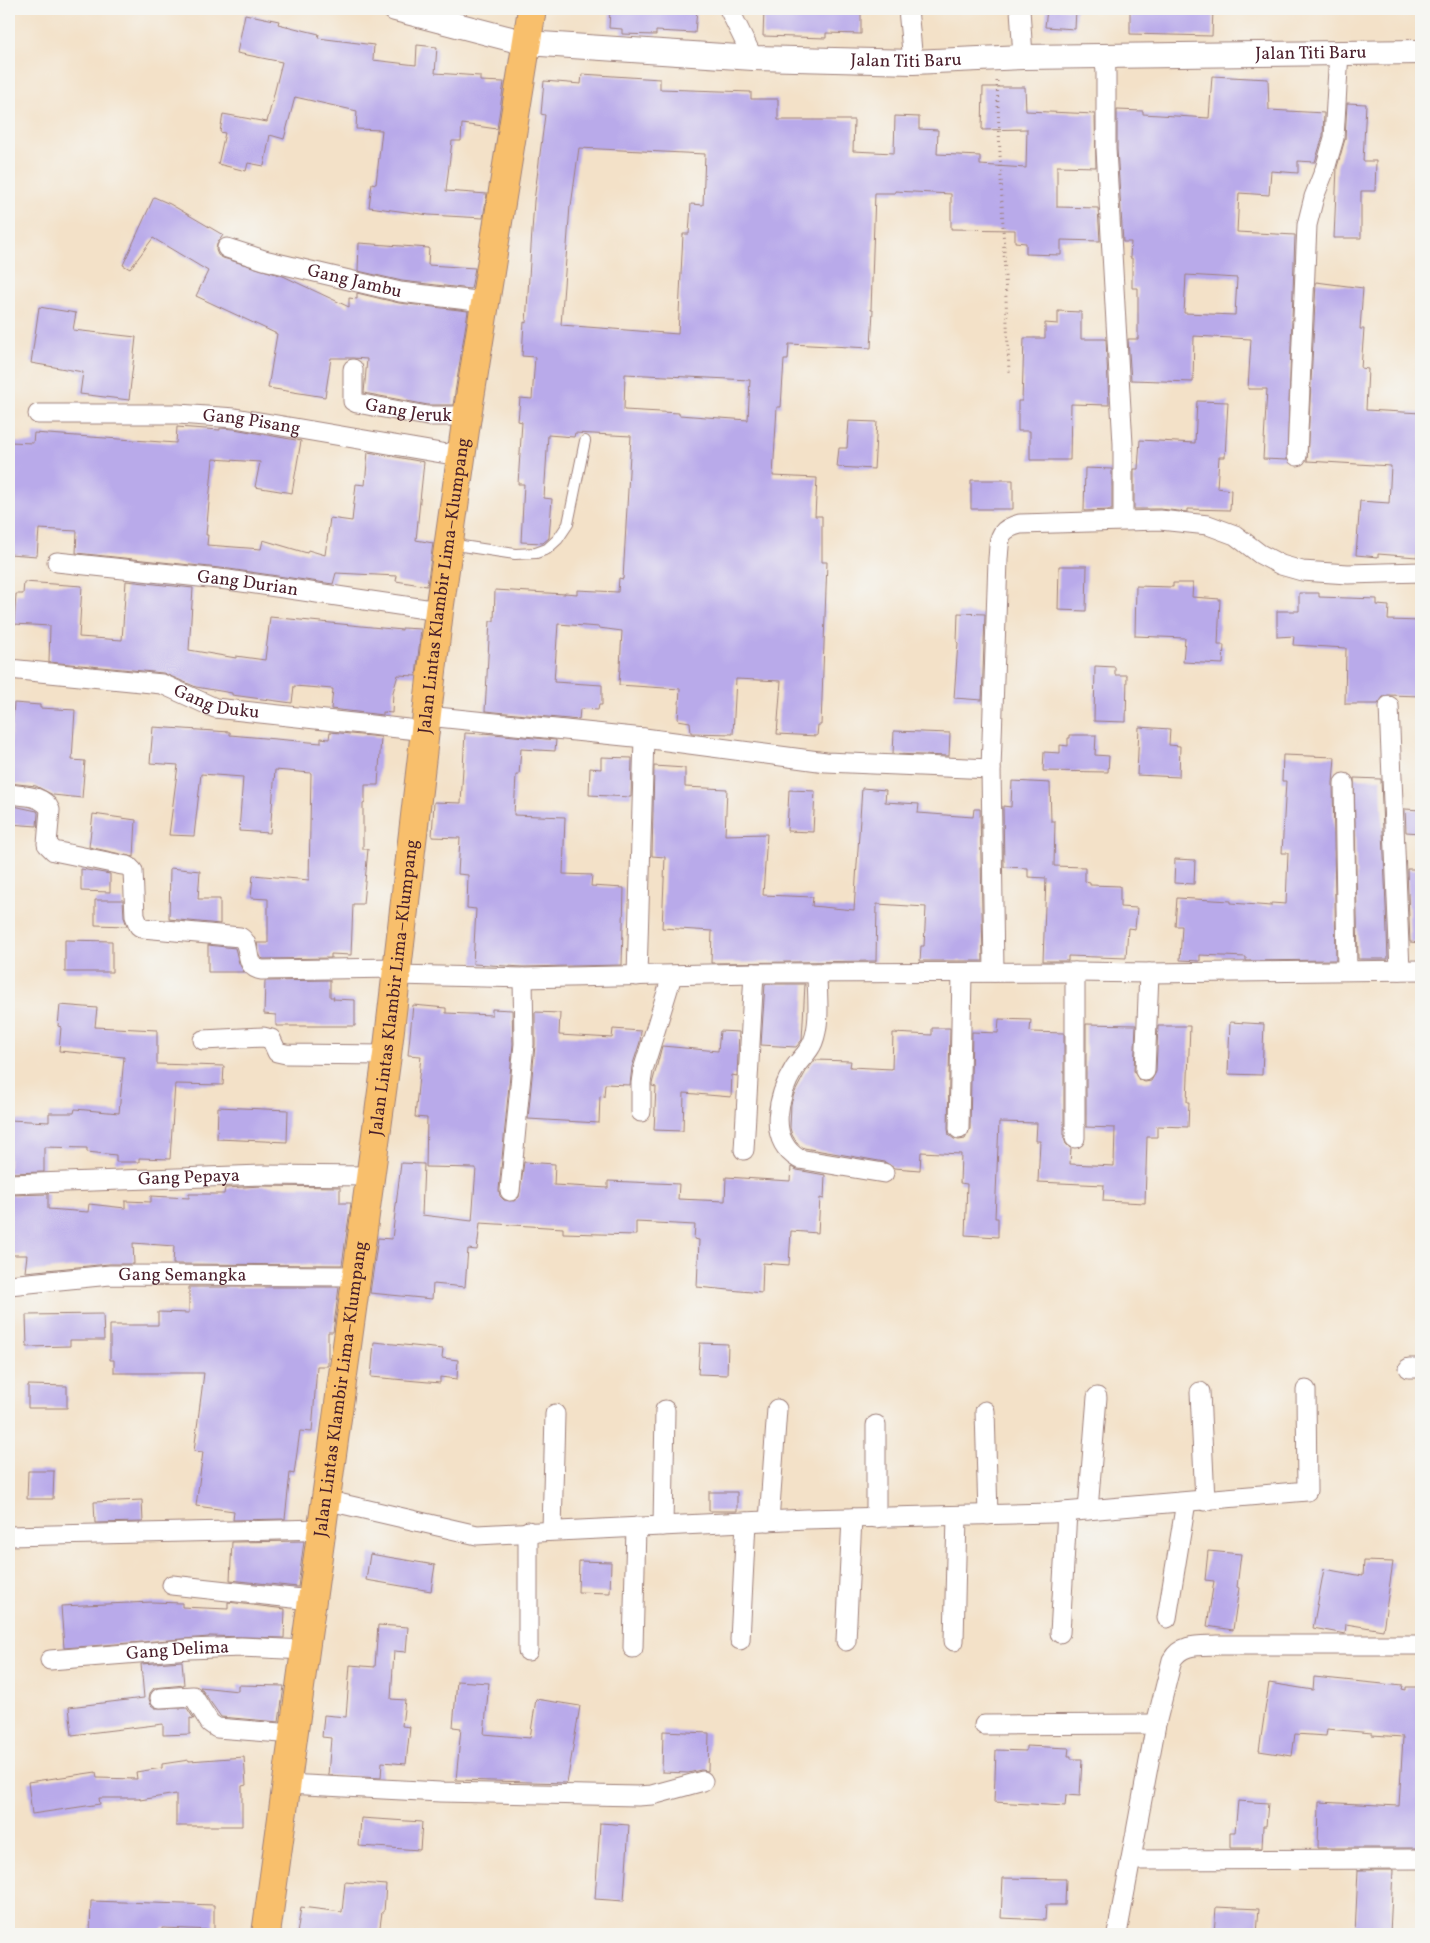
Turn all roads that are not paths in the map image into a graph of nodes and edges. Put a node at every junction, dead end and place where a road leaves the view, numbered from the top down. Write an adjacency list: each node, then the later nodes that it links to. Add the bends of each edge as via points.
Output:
1 (395, 9): 6 (street, Jalan Titi Baru)
2 (532, 9): 6 (main road, Jalan Lintas Klambir Lima–Klumpang)
3 (729, 9): 11 (street)
4 (908, 9): 12 (street)
5 (1020, 9): 10 (street)
6 (526, 42): 11 (street, Jalan Titi Baru); 14 (main road, Jalan Lintas Klambir Lima–Klumpang)
7 (1338, 52): 8 (street, Jalan Titi Baru); 9 (street, Jalan Titi Baru); 20 (street, via 1334,138 1307,225)
8 (1421, 52)
9 (1104, 56): 10 (street, Jalan Titi Baru); 21 (street, via 1106,149 1123,444)
10 (1023, 57): 12 (street, Jalan Titi Baru)
11 (753, 58): 12 (street, Jalan Titi Baru)
12 (913, 62)
13 (227, 248): 14 (street, Gang Jambu, via 264,260 400,292)
14 (485, 302): 17 (main road, Jalan Lintas Klambir Lima–Klumpang)
15 (353, 369): 17 (street, Gang Jeruk, via 352,396 357,403 427,416)
16 (38, 414): 19 (street, Gang Pisang, via 178,414 235,418 447,454)
17 (467, 416): 19 (main road, Jalan Lintas Klambir Lima–Klumpang)
18 (585, 441): 22 (lane, via 568,524 547,549 515,554)
19 (462, 448): 22 (main road, Jalan Lintas Klambir Lima–Klumpang)
20 (1297, 456)
21 (1123, 520): 24 (street, via 1208,525 1235,535 1280,565 1302,571 1348,574); 30 (street, via 1020,524 1008,527 1002,533 998,559)
22 (449, 544): 25 (main road, Jalan Lintas Klambir Lima–Klumpang)
23 (57, 562): 25 (street, Gang Durian, via 228,580)
24 (1421, 572)
25 (439, 611): 28 (main road, Jalan Lintas Klambir Lima–Klumpang)
26 (9, 670): 28 (street, Gang Duku, via 162,684 215,708)
27 (1389, 706): 34 (street)
28 (426, 724): 29 (street, Gang Duku); 36 (main road, Jalan Lintas Klambir Lima–Klumpang)
29 (644, 738): 30 (street, Gang Duku, via 826,762); 43 (street)
30 (991, 768): 37 (street)
31 (1344, 783): 33 (street)
32 (9, 794): 36 (street, via 40,799 48,805 47,844 50,848 131,868 138,926 240,936 255,969)
33 (1347, 970): 34 (street); 42 (street)
34 (1400, 970): 35 (street)
35 (1421, 970)
36 (397, 972): 45 (street); 47 (main road, Jalan Lintas Klambir Lima–Klumpang)
37 (994, 972): 38 (street); 41 (street)
38 (1075, 972): 42 (street); 51 (street)
39 (754, 973): 40 (street); 44 (street); 52 (street)
40 (817, 973): 41 (street); 53 (street, via 816,1031 813,1044 797,1064 782,1092 778,1123 781,1140 790,1154 799,1159)
41 (962, 973): 50 (street)
42 (1149, 973): 48 (street)
43 (637, 976): 44 (street); 45 (street)
44 (672, 976): 49 (street, via 645,1064)
45 (523, 978): 56 (street, via 524,1044)
46 (203, 1040): 47 (street, via 263,1037 271,1039 277,1052 286,1054)
47 (387, 1055): 54 (main road, Jalan Lintas Klambir Lima–Klumpang)
48 (1145, 1070)
49 (641, 1112)
50 (959, 1130)
51 (1075, 1138)
52 (744, 1150)
53 (884, 1173)
54 (369, 1176): 55 (street, Gang Pepaya, via 262,1175); 57 (main road, Jalan Lintas Klambir Lima–Klumpang)
55 (9, 1184)
56 (510, 1191)
57 (356, 1276): 58 (street, Gang Semangka, via 110,1275); 67 (main road, Jalan Lintas Klambir Lima–Klumpang)
58 (9, 1285)
59 (1306, 1390): 68 (street, via 1307,1491)
60 (1200, 1392): 68 (street)
61 (1097, 1397): 70 (street)
62 (777, 1409): 76 (street)
63 (665, 1410): 78 (street)
64 (985, 1411): 72 (street)
65 (555, 1414): 81 (street)
66 (876, 1425): 75 (street)
67 (325, 1500): 80 (main road, Jalan Lintas Klambir Lima–Klumpang); 82 (street, via 477,1535)
68 (1205, 1500): 69 (street)
69 (1186, 1502): 70 (street); 86 (street)
70 (1088, 1510): 71 (street)
71 (1067, 1512): 72 (street); 87 (street)
72 (988, 1515): 73 (street)
73 (957, 1516): 75 (street); 90 (street)
74 (852, 1518): 75 (street); 76 (street); 89 (street)
75 (876, 1518)
76 (769, 1521): 77 (street)
77 (746, 1522): 78 (street); 88 (street)
78 (663, 1526): 79 (street)
79 (636, 1527): 81 (street); 92 (street)
80 (321, 1529): 83 (street); 85 (main road, Jalan Lintas Klambir Lima–Klumpang)
81 (552, 1530): 82 (street)
82 (528, 1531): 94 (street)
83 (9, 1536)
84 (172, 1585): 85 (street)
85 (312, 1600): 93 (main road, Jalan Lintas Klambir Lima–Klumpang)
86 (1167, 1618)
87 (1060, 1633)
88 (740, 1640)
89 (846, 1640)
90 (954, 1641)
91 (1421, 1644): 97 (street, via 1187,1646 1172,1660)
92 (632, 1648)
93 (305, 1650): 95 (street, Gang Delima, via 189,1649); 99 (main road, Jalan Lintas Klambir Lima–Klumpang)
94 (528, 1651)
95 (50, 1660)
96 (160, 1698): 99 (street, via 193,1696 210,1723 217,1728)
97 (1156, 1724): 98 (street); 103 (street)
98 (984, 1725)
99 (294, 1734): 101 (main road, Jalan Lintas Klambir Lima–Klumpang)
100 (702, 1781): 101 (street, via 652,1795 620,1797)
101 (287, 1784): 104 (main road, Jalan Lintas Klambir Lima–Klumpang)
102 (1421, 1859): 103 (street)
103 (1132, 1860): 105 (street)
104 (266, 1934)
105 (1117, 1934)

